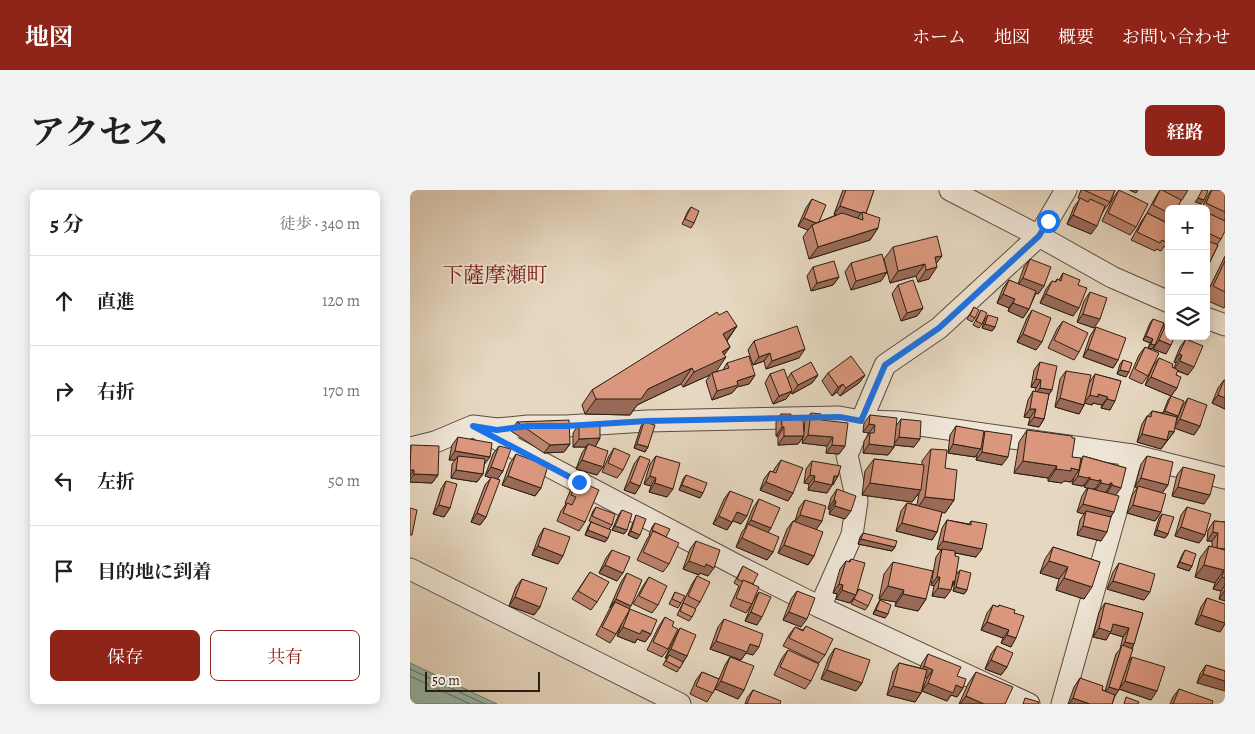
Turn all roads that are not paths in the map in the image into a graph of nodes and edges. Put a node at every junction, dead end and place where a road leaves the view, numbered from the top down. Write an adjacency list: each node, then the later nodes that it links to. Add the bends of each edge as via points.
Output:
1 (950, 190): 3 (street)
2 (1066, 190): 3 (street)
3 (1039, 236): 4 (street, via 1112,277); 7 (street, via 939,328 885,365)
4 (1165, 300)
5 (1210, 320): 6 (street)
6 (1225, 326)
7 (861, 421): 8 (street, via 840,417 647,421 497,430); 10 (street, via 898,422); 13 (street, via 847,455 858,501 852,534)
8 (473, 426): 9 (street, via 435,442); 13 (street)
9 (410, 448)
10 (1132, 455): 11 (street); 16 (street)
11 (1225, 478)
12 (410, 569): 14 (street)
13 (820, 607): 15 (street)
14 (680, 704)
15 (1029, 704)
16 (1062, 704)

